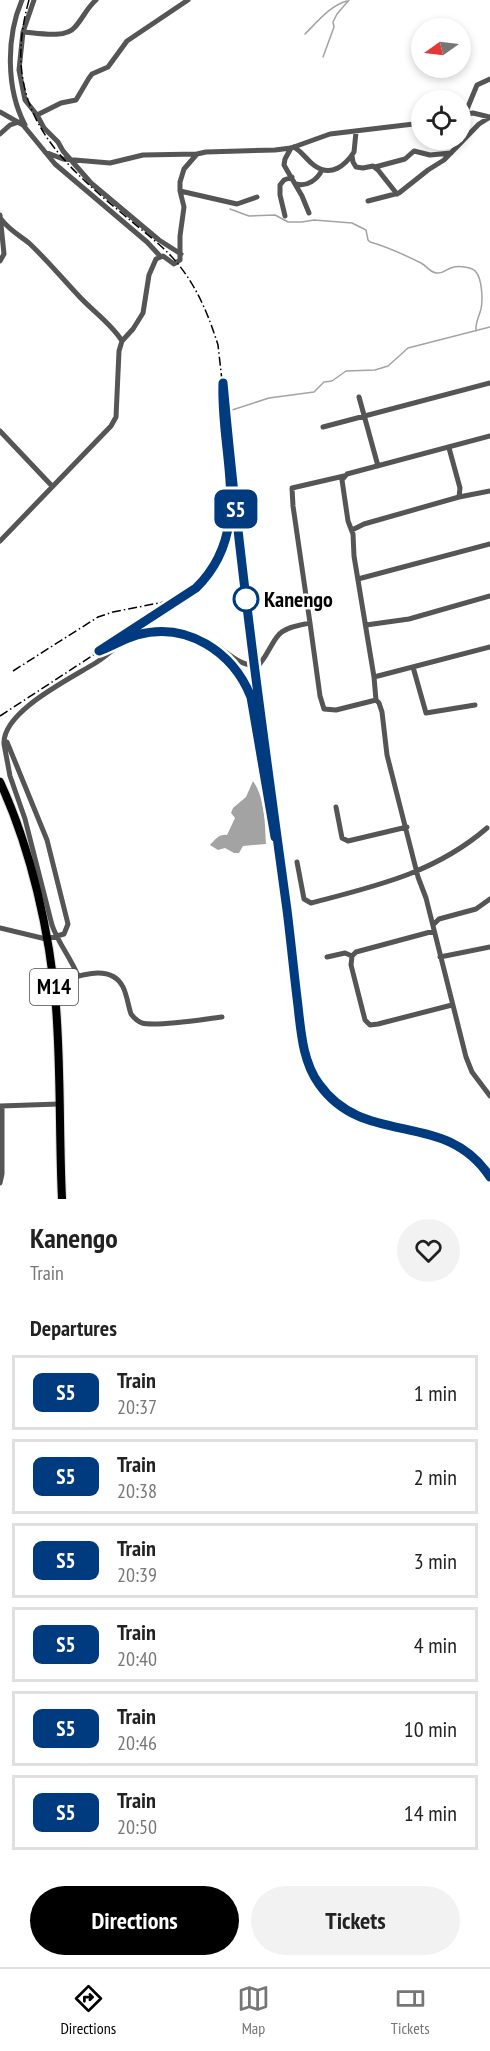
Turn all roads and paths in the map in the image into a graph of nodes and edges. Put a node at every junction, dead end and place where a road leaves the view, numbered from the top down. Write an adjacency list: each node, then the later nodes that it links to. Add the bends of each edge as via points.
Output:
1 (22, 0): 16 (street, via 13,27 10,58 15,95)
2 (34, 0): 7 (street)
3 (96, 0): 7 (street, via 67,33)
4 (172, 0): 6 (street)
5 (188, 0): 6 (street)
6 (173, 9): 11 (street, via 127,41 108,67 92,74 76,100)
7 (23, 32): 11 (street, via 21,88)
8 (490, 79): 9 (street, via 477,85)
9 (471, 97)
10 (0, 112): 14 (street)
11 (37, 115): 24 (street)
12 (471, 115): 13 (street)
13 (490, 117): 21 (street)
14 (19, 122): 16 (street); 18 (street)
15 (411, 124): 17 (street)
16 (27, 129): 20 (street)
17 (356, 132): 19 (street, via 330,134); 23 (street)
18 (0, 134)
19 (292, 147): 22 (street); 26 (street); 27 (street, via 284,162)
20 (45, 152): 24 (street); 37 (street)
21 (451, 153): 25 (street, via 414,151 405,159); 30 (street)
22 (196, 154): 24 (street, via 143,155 110,163); 29 (street, via 181,176)
23 (352, 156): 25 (street, via 356,167); 26 (street, via 338,169)
24 (70, 159): 36 (street, via 91,183)
25 (375, 167): 30 (street)
26 (322, 170): 28 (street, via 308,184)
27 (292, 177): 28 (street); 34 (street, via 280,185)
28 (296, 184): 33 (street)
29 (180, 191): 31 (street, via 237,204); 36 (street, via 184,207)
30 (397, 194): 32 (street)
31 (257, 197)
32 (368, 201)
33 (309, 213)
34 (285, 216)
35 (1, 217): 38 (street, via 4,254); 39 (street, via 7,228 58,272)
36 (181, 254): 37 (street, via 174,264)
37 (160, 256): 39 (street, via 149,275 143,313)
38 (0, 261)
39 (122, 341): 49 (street, via 116,417)
40 (490, 383): 42 (street)
41 (359, 398): 42 (street)
42 (364, 415): 43 (street); 47 (street)
43 (323, 428)
44 (0, 431): 49 (street)
45 (490, 436): 46 (street)
46 (450, 448): 47 (street); 51 (street)
47 (378, 466): 48 (street)
48 (344, 476): 52 (street); 57 (street, via 292,488)
49 (52, 486): 53 (street)
50 (490, 491): 51 (street)
51 (459, 497): 52 (street)
52 (352, 530): 55 (street)
53 (0, 541)
54 (490, 544): 55 (street)
55 (358, 579): 58 (street)
56 (490, 596): 58 (street, via 410,618)
57 (310, 623): 62 (street, via 324,709 336,710); 64 (street, via 279,632 266,656 254,666 185,632 138,632 24,709 6,728)
58 (366, 625): 61 (street)
59 (490, 647): 60 (street)
60 (413, 667): 61 (street); 63 (street, via 426,713)
61 (374, 677): 62 (street)
62 (376, 700): 69 (street)
63 (475, 705)
64 (4, 744): 66 (street, via 7,742); 67 (street)
65 (0, 782): 71 (highway, M14)
66 (25, 788): 67 (street); 77 (street, via 47,840 67,917 67,931)
67 (16, 792): 71 (street)
68 (336, 807): 69 (street, via 342,838 348,841)
69 (407, 827): 73 (street)
70 (487, 828): 73 (street, via 468,844)
71 (24, 833): 77 (street); 78 (highway, M14)
72 (297, 862): 73 (street, via 304,899 311,903)
73 (417, 872): 76 (street)
74 (490, 899): 76 (street, via 476,909 439,919)
75 (0, 928): 78 (street)
76 (434, 928): 80 (street); 82 (street)
77 (57, 938): 78 (street); 83 (street)
78 (46, 939): 84 (highway, M14)
79 (490, 947): 82 (street)
80 (352, 956): 81 (street, via 345,952); 85 (street, via 365,1020 370,1025)
81 (327, 957)
82 (440, 957): 85 (street)
83 (78, 976): 84 (street); 86 (street, via 107,972 112,975 122,985 131,1014 144,1023)
84 (53, 983): 88 (highway, M14)
85 (452, 1005): 87 (street, via 472,1072)
86 (222, 1017)
87 (490, 1096)
88 (59, 1104): 89 (street); 91 (highway, M14)
89 (1, 1106): 90 (street)
90 (0, 1183)
91 (62, 1199)

